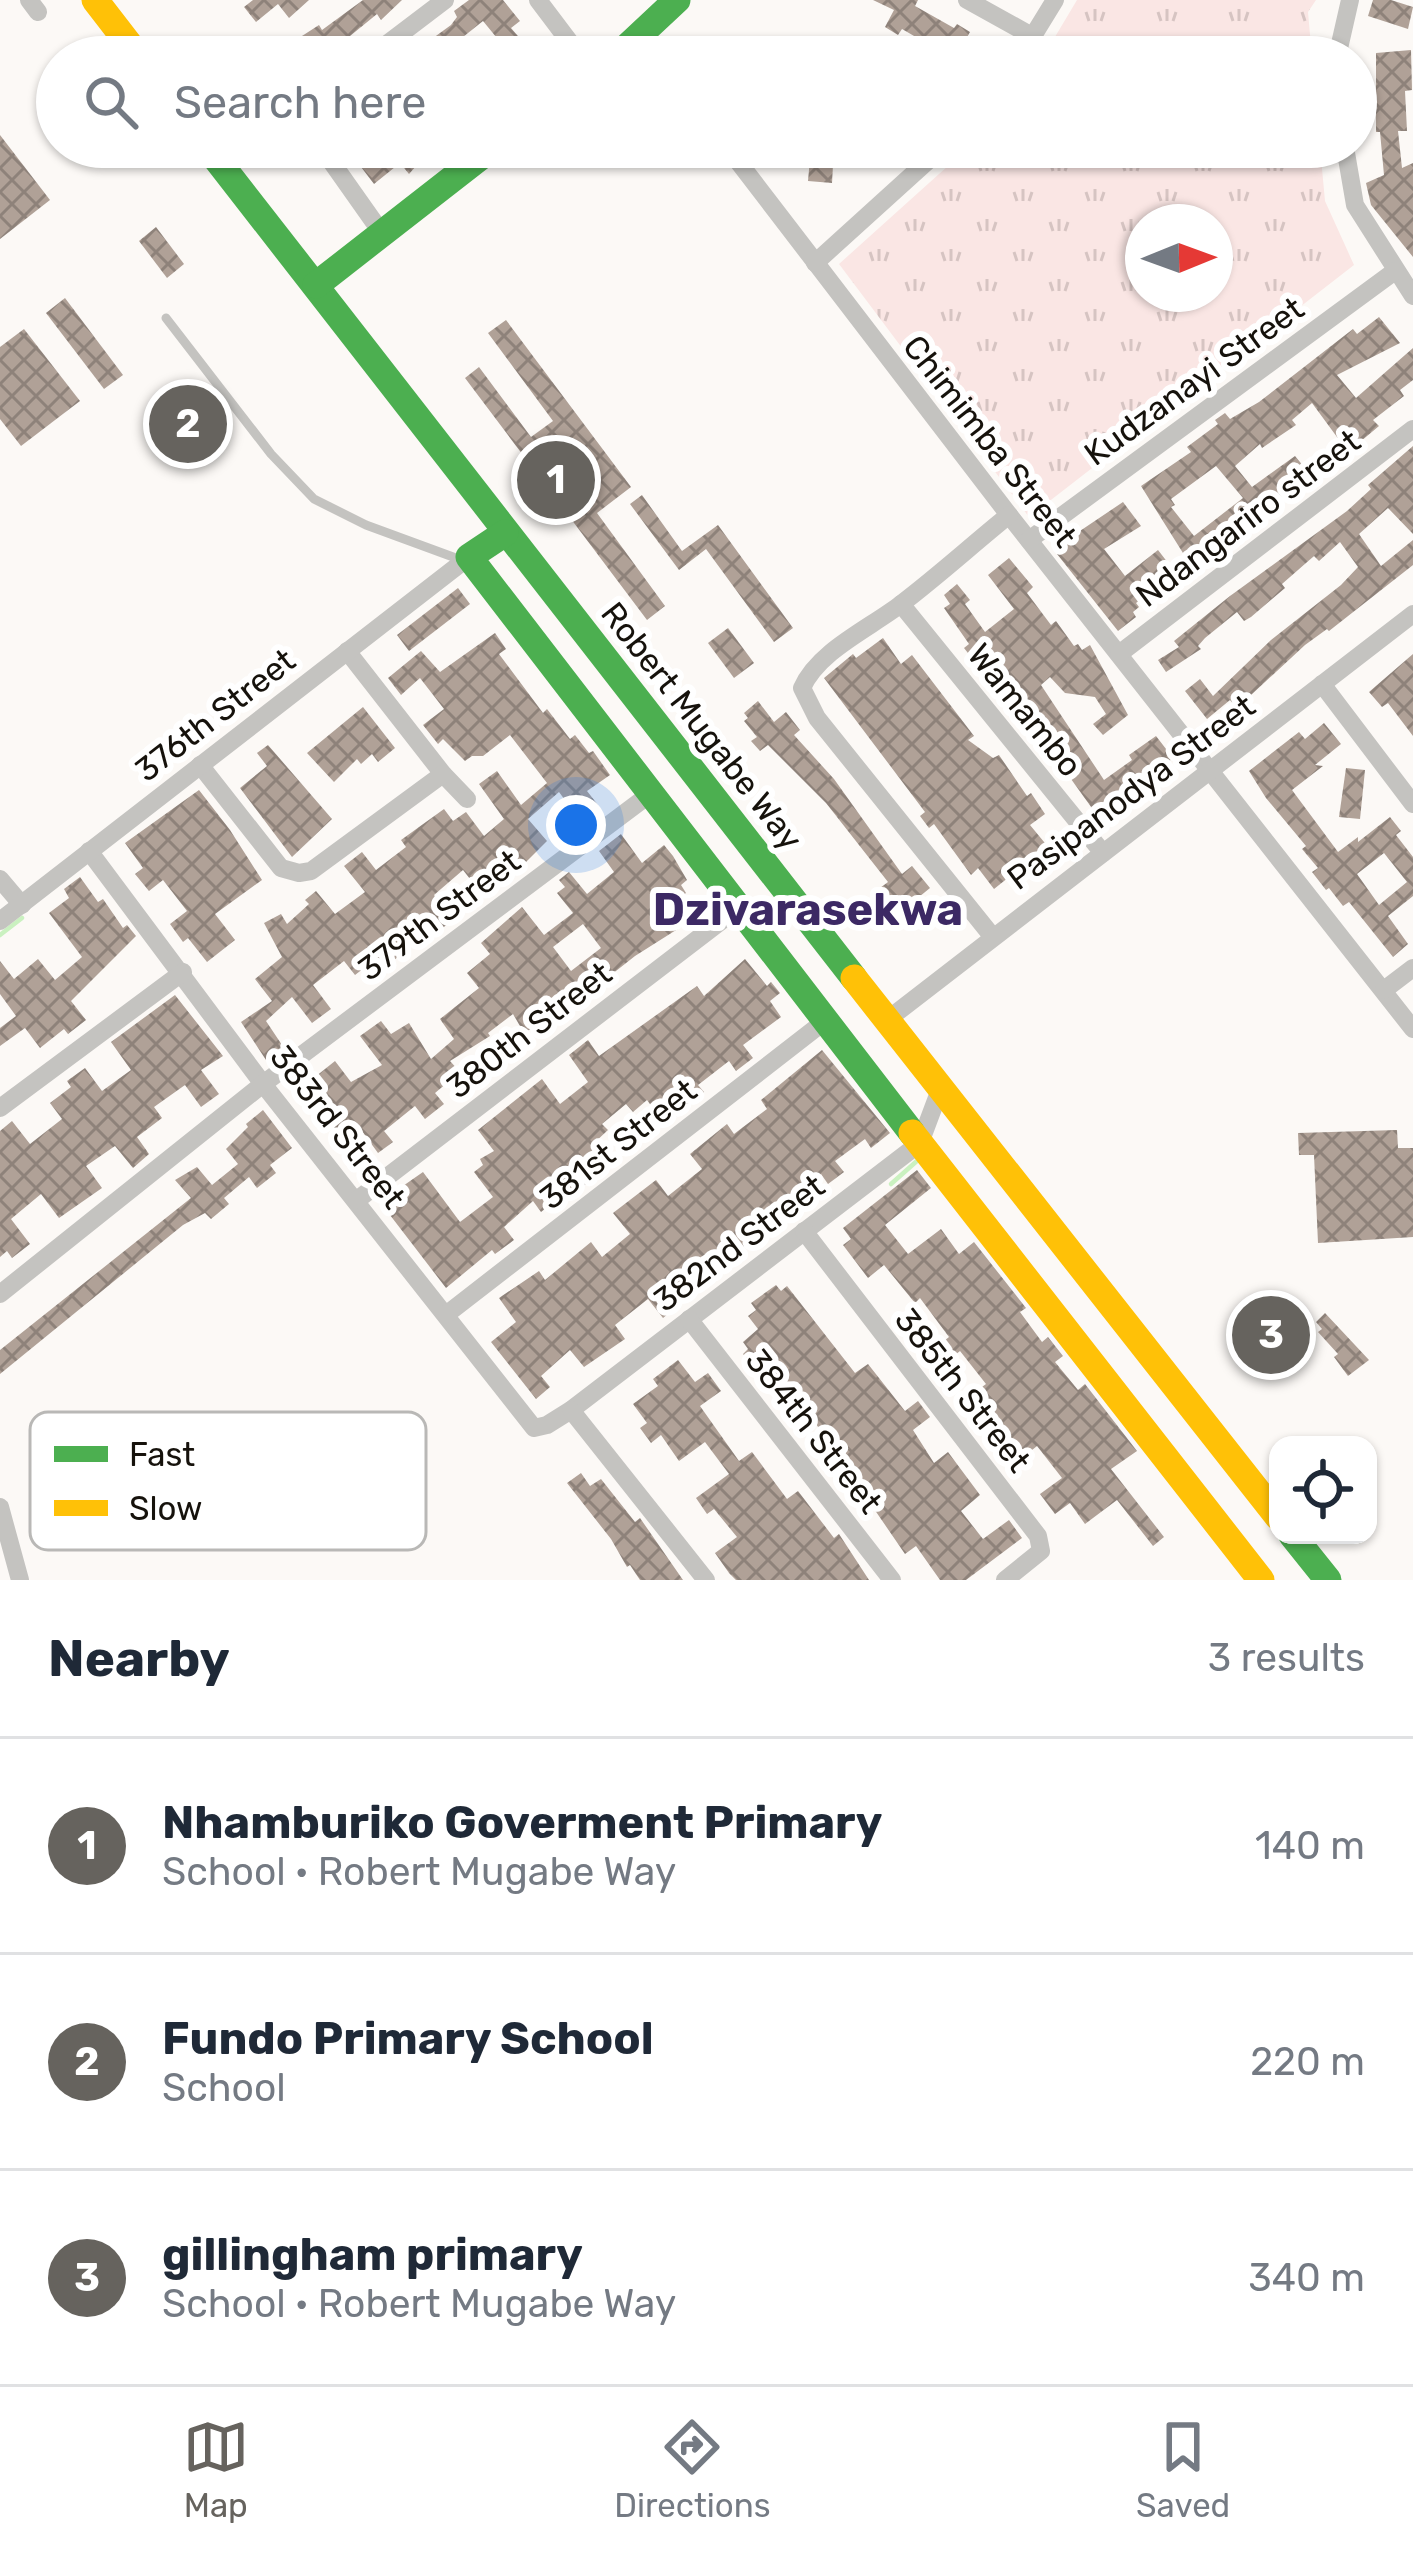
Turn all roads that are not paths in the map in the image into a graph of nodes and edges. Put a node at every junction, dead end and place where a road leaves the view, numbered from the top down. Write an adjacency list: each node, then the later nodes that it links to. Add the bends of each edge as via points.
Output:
1 (95, 0): 8 (street)
2 (445, 0): 9 (street)
3 (538, 0): 10 (street)
4 (677, 0): 11 (street)
5 (967, 0): 12 (street)
6 (1055, 0): 12 (street)
7 (1350, 0): 13 (street)
8 (123, 36)
9 (398, 36)
10 (565, 36)
11 (656, 36)
12 (1032, 36)
13 (1342, 36)
14 (224, 168): 23 (street, Robert Mugabe Way)
15 (336, 168): 20 (street)
16 (465, 168): 20 (street)
17 (743, 168): 21 (street, Chimimba Street)
18 (920, 168): 21 (street)
19 (1349, 168): 22 (street, via 1355,205)
20 (381, 232): 23 (street)
21 (815, 263): 27 (street, Chimimba Street)
22 (1395, 272): 24 (street); 29 (street, Kudzanayi Street)
23 (316, 285): 28 (street, Robert Mugabe Way)
24 (1413, 296)
25 (166, 318): 30 (lane, via 314,499)
26 (1413, 429): 34 (street, Ndangariro street)
27 (1009, 514): 29 (street, Chimimba Street); 31 (street)
28 (506, 533): 30 (street); 52 (street, Robert Mugabe Way)
29 (1030, 540): 34 (street, Chimimba Street)
30 (466, 559): 33 (street, 376th Street); 39 (street)
31 (901, 604): 43 (street, Wamambo); 48 (street, via 822,662 802,688 817,718)
32 (1413, 614): 35 (street, Pasipanodya Street)
33 (346, 651): 36 (street, 376th Street); 38 (street)
34 (1119, 654): 37 (street, Chimimba Street)
35 (1322, 684): 37 (street, Pasipanodya Street); 40 (street)
36 (200, 765): 38 (street, via 281,868 299,874); 42 (street, 376th Street)
37 (1210, 768): 43 (street, Pasipanodya Street); 51 (street, Chimimba Street)
38 (443, 774): 41 (street)
39 (650, 794): 46 (street); 55 (street, 379th Street)
40 (1411, 795)
41 (467, 799)
42 (89, 851): 45 (street, 376th Street); 50 (street, 383rd Street)
43 (1103, 853): 48 (street, Pasipanodya Street)
44 (0, 879): 45 (street)
45 (22, 905): 47 (street, 376th Street)
46 (737, 908): 53 (street); 59 (street, 380th Street)
47 (0, 921)
48 (992, 936): 52 (street, Pasipanodya Street)
49 (1413, 968): 51 (street)
50 (183, 972): 55 (street, 383rd Street); 57 (street)
51 (1384, 990): 54 (street, Chimimba Street)
52 (887, 1020): 56 (street, Robert Mugabe Way)
53 (825, 1022): 58 (street); 62 (street, 381st Street)
54 (1413, 1028)
55 (263, 1084): 59 (street, 383rd Street); 61 (street, 379th Street)
56 (940, 1087): 58 (street); 66 (street, Robert Mugabe Way)
57 (0, 1108)
58 (920, 1143): 60 (street, 382nd Street); 74 (street)
59 (357, 1201): 62 (street, 383rd Street)
60 (804, 1232): 63 (street, 382nd Street); 73 (street, 385th Street, via 1038,1536 1037,1557)
61 (0, 1294)
62 (447, 1314): 65 (street, 383rd Street, via 529,1424)
63 (689, 1319): 64 (street, 382nd Street); 72 (street, 384th Street)
64 (572, 1410): 65 (street, 382nd Street); 71 (street)
65 (548, 1425)
66 (1269, 1506)
67 (0, 1507): 70 (street)
68 (1297, 1544): 69 (street)
69 (1314, 1575)
70 (20, 1580)
71 (706, 1580)
72 (892, 1580)
73 (1005, 1580)
74 (1261, 1580)

